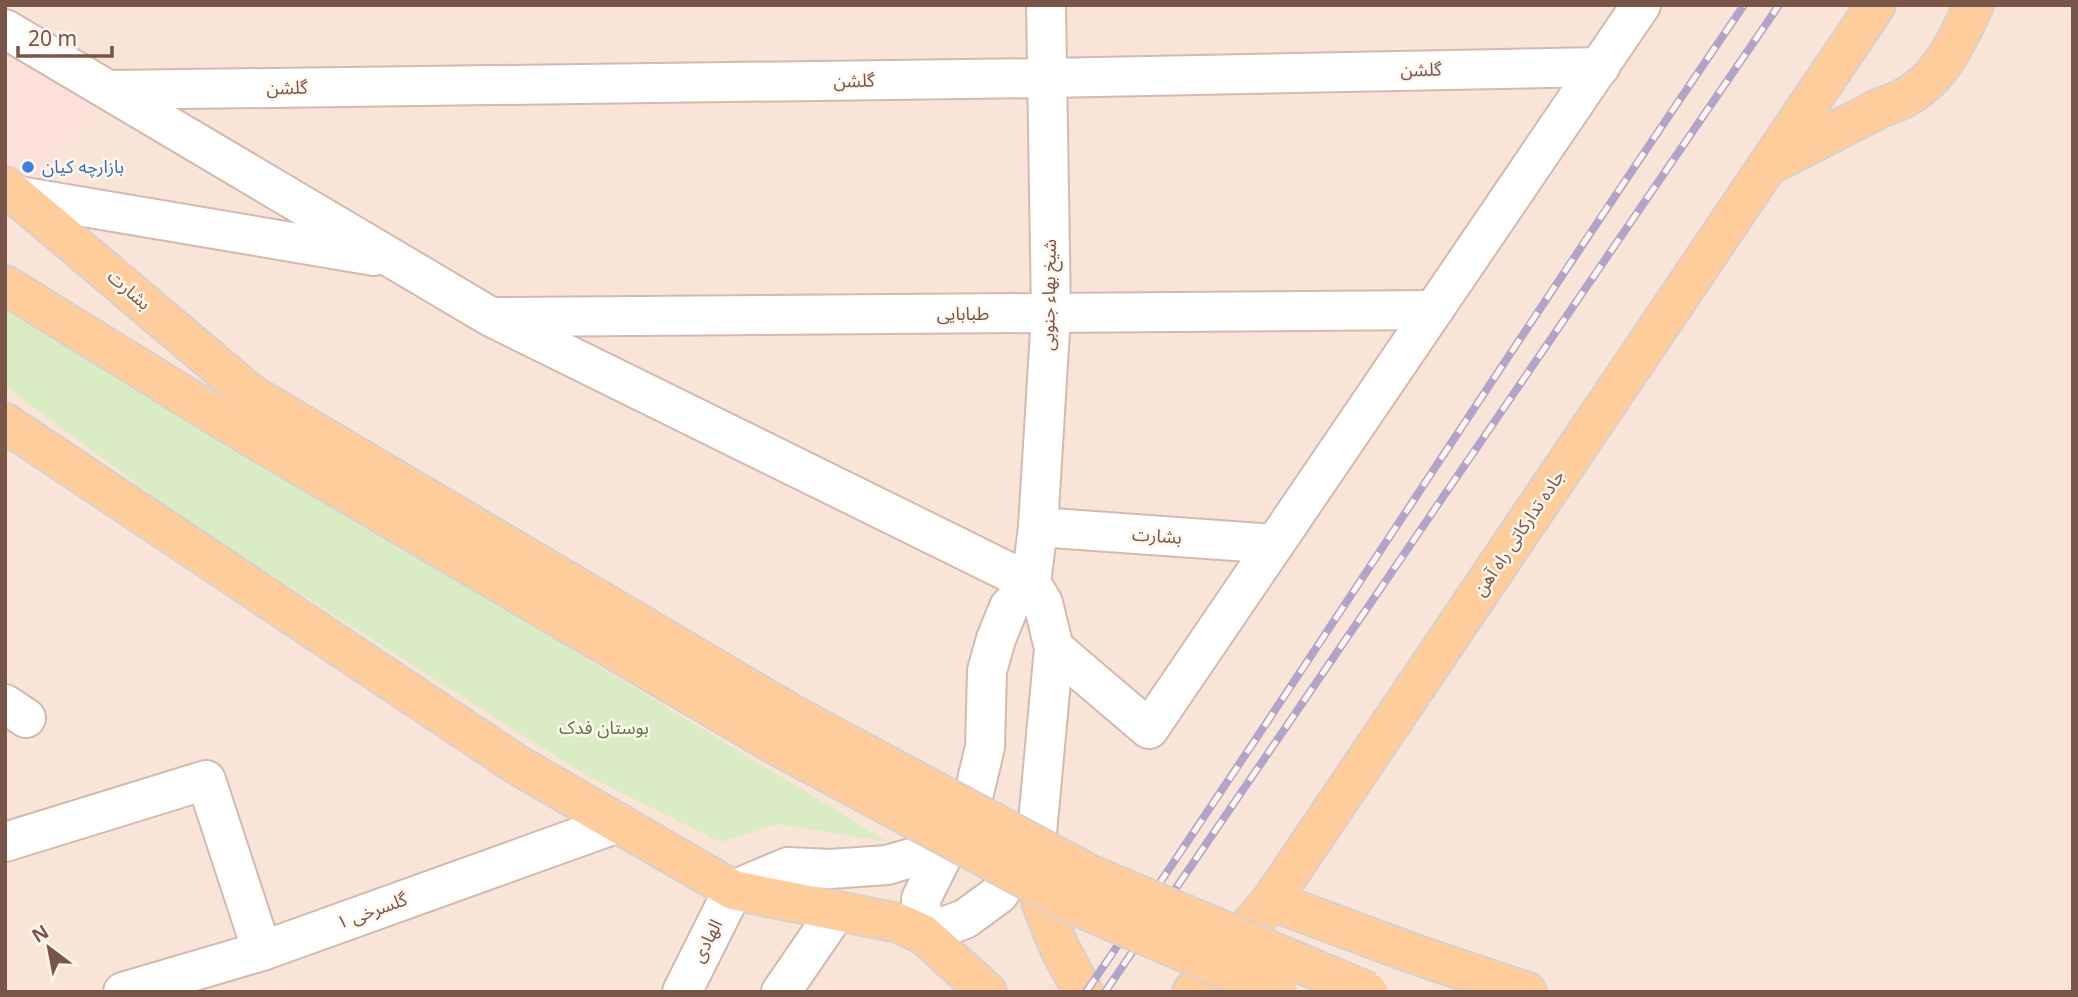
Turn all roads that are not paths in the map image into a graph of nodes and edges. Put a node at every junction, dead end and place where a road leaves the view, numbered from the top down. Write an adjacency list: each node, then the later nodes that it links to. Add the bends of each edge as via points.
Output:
1 (1046, 5): 7 (street, شیخ بهاء جنوبی)
2 (1642, 5): 6 (street)
3 (1876, 5): 9 (main road, جاده تدارکاتی راه آهن)
4 (1974, 5): 9 (main road, جاده تدارکاتی راه آهن, via 1952,52 1925,85)
5 (5, 29): 8 (street)
6 (1600, 67): 7 (street, گلشن); 13 (street)
7 (1047, 78): 8 (street, گلشن); 14 (street, شیخ بهاء جنوبی)
8 (108, 90): 11 (street)
9 (1768, 166): 28 (main road, جاده تدارکاتی راه آهن)
10 (12, 191): 11 (street); 16 (main road, بشارت)
11 (396, 260): 15 (street)
12 (5, 285): 16 (main road)
13 (1434, 310): 14 (street, طبابایی); 19 (street)
14 (1051, 314): 15 (street, طبابایی); 18 (street, شیخ بهاء جنوبی)
15 (491, 317): 20 (street)
16 (241, 409): 22 (main road)
17 (5, 423): 23 (main road, via 516,764)
18 (1038, 527): 19 (street, بشارت); 20 (street, شیخ بهاء جنوبی)
19 (1275, 544): 21 (street, via 1149,729)
20 (1031, 583): 21 (street, via 1043,603); 26 (street, via 1009,607 996,639 987,671 985,747 974,793)
21 (1054, 648): 24 (street)
22 (784, 730): 39 (main road, bridge, via 1074,905); 40 (main road, bridge, via 1089,874)
23 (618, 823): 27 (main road); 31 (street, گلسرخی ۱)
24 (1037, 833): 30 (street, via 999,894 965,919); 37 (main road, via 1041,902)
25 (5, 842): 31 (street, via 206,780)
26 (946, 848): 27 (street, via 887,865 788,867); 30 (street, via 921,899)
27 (733, 890): 29 (main road); 34 (street, الهادی)
28 (1271, 901): 38 (main road, جاده تدارکاتی راه آهن); 41 (main road)
29 (836, 912): 30 (main road, via 898,923); 35 (street)
30 (923, 933): 36 (main road)
31 (261, 951): 32 (street, گلسرخی ۱)
32 (215, 978): 33 (street, گلسرخی ۱)
33 (123, 992)
34 (682, 992)
35 (781, 992)
36 (987, 992)
37 (1083, 992)
38 (1192, 992)
39 (1278, 992)
40 (1368, 992)
41 (1527, 992)

